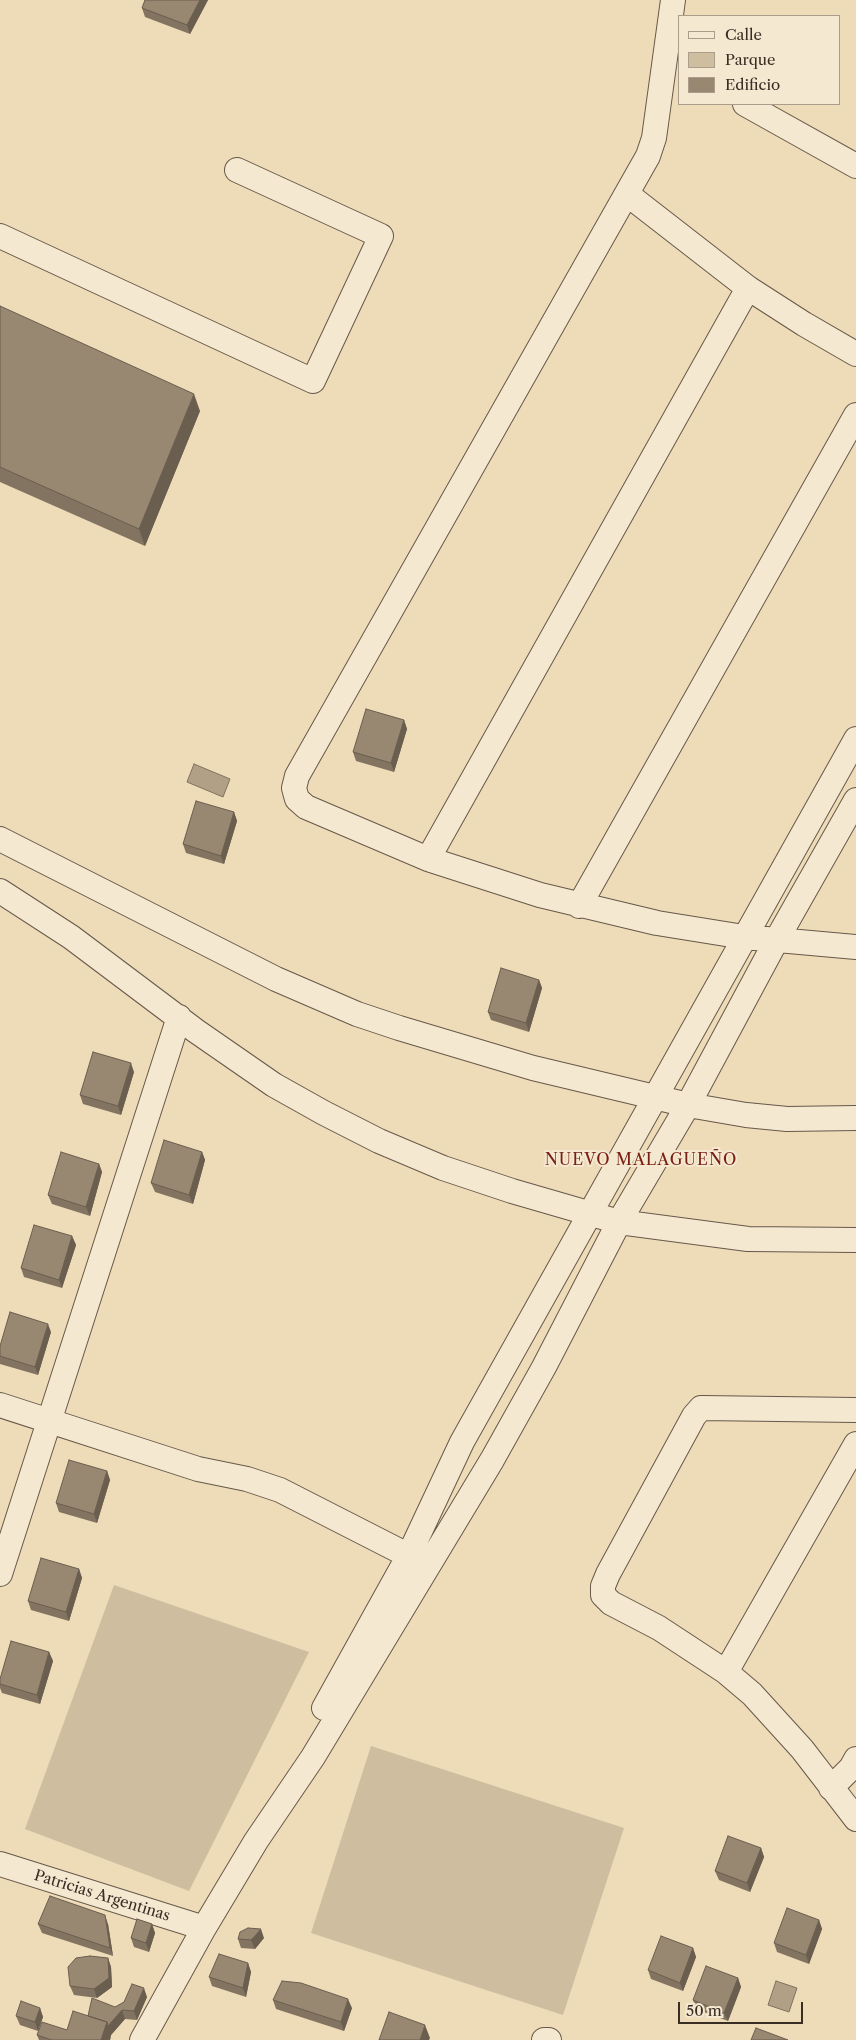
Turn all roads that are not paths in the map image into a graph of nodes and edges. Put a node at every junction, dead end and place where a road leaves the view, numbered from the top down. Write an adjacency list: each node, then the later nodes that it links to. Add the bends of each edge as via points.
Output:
1 (673, 0): 2 (street)
2 (672, 63): 6 (street, via 648,156)
3 (748, 105): 4 (street)
4 (856, 166)
5 (236, 170): 7 (street, via 381,236 313,381)
6 (627, 194): 8 (street); 14 (street, via 297,776 294,788 297,799 306,807)
7 (0, 236)
8 (748, 288): 9 (street); 14 (street)
9 (856, 354)
10 (856, 414): 16 (street)
11 (856, 740): 17 (street)
12 (856, 800): 18 (street)
13 (0, 839): 21 (street, via 250,967 357,1014 496,1058)
14 (428, 859): 16 (street)
15 (0, 891): 20 (street, via 71,937)
16 (579, 906): 17 (street)
17 (744, 937): 18 (street); 21 (street)
18 (776, 941): 19 (street); 22 (street)
19 (856, 947)
20 (179, 1017): 24 (street, via 274,1085 379,1141 443,1168); 29 (street)
21 (655, 1097): 22 (street); 24 (street)
22 (688, 1105): 23 (street, via 787,1119); 25 (street)
23 (856, 1118)
24 (591, 1215): 25 (street); 31 (street, via 462,1442)
25 (619, 1222): 26 (street, via 748,1239); 31 (street, via 492,1460)
26 (856, 1240)
27 (0, 1405): 29 (street)
28 (856, 1410): 33 (street, via 701,1408 608,1574 603,1595 611,1603 659,1628)
29 (48, 1421): 31 (street, via 198,1469 280,1490); 32 (street)
30 (856, 1444): 33 (street)
31 (418, 1560): 38 (street, via 313,1757 256,1841)
32 (0, 1574)
33 (726, 1672): 35 (street, via 752,1694)
34 (856, 1759): 35 (street)
35 (832, 1788): 36 (street)
36 (856, 1819)
37 (0, 1864): 38 (street, Patricias Argentinas)
38 (204, 1928): 39 (street)
39 (142, 2040)

